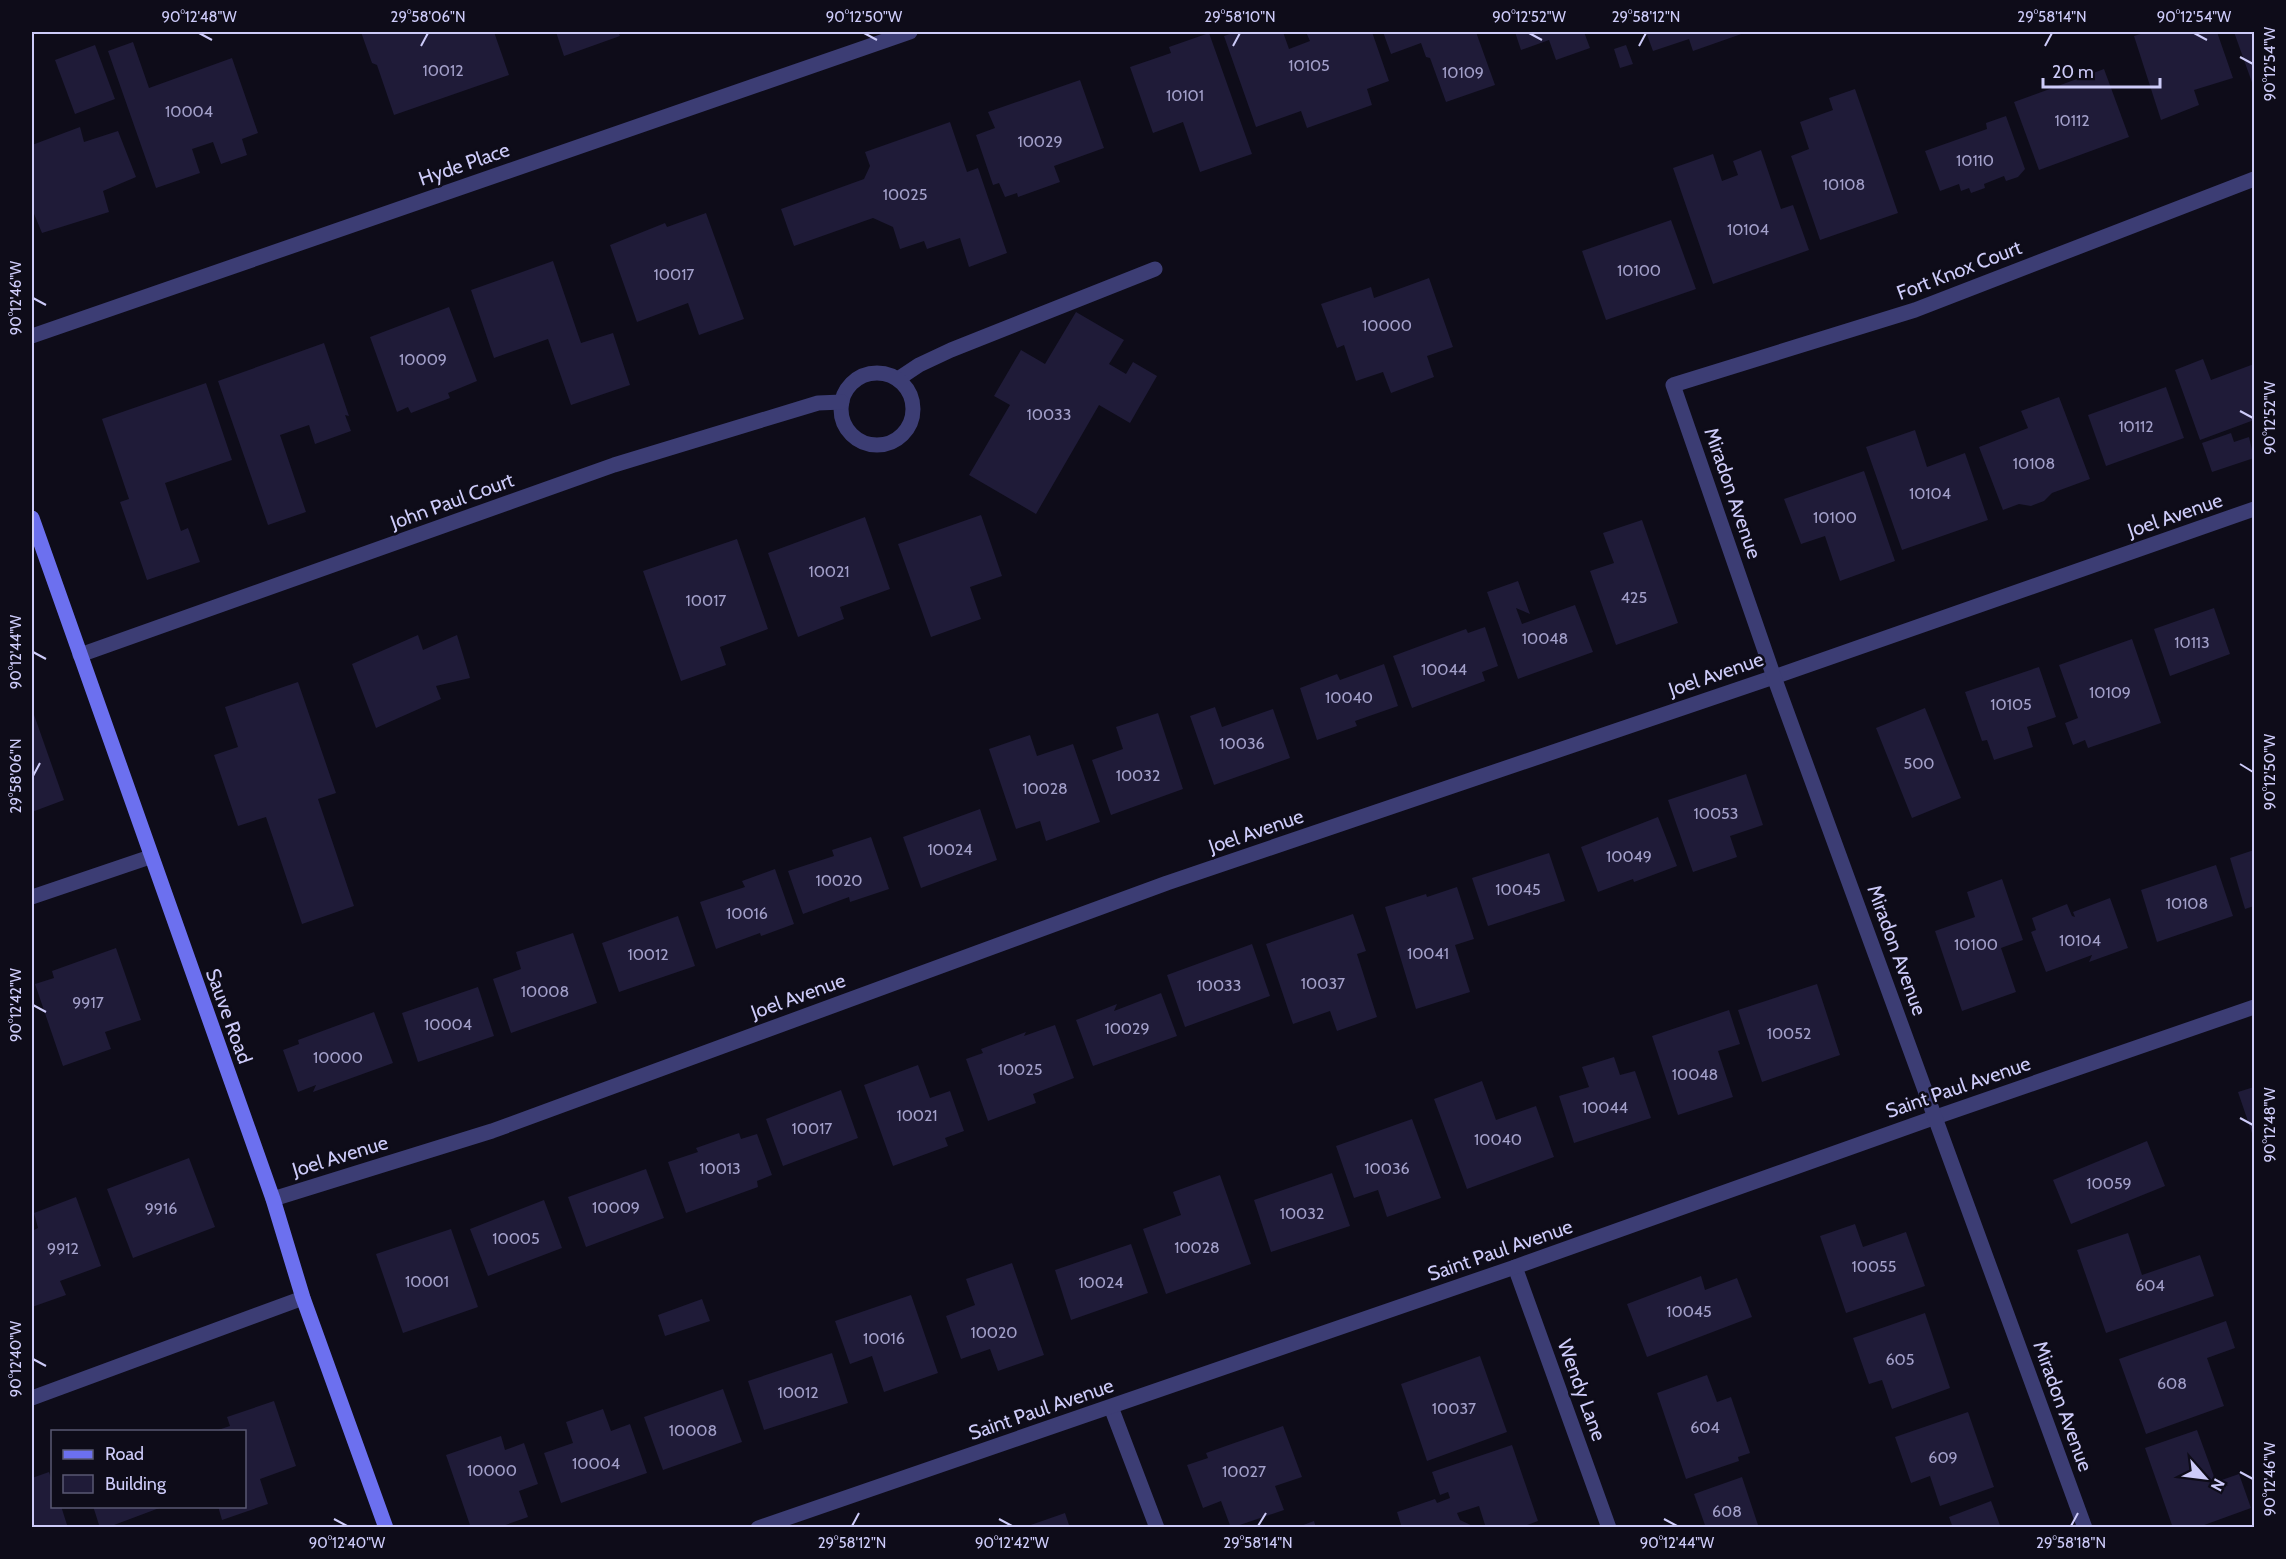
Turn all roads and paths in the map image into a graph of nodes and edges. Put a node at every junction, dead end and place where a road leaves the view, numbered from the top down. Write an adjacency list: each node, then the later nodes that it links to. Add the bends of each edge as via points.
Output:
1 (910, 32): 4 (street, Hyde Place)
2 (2254, 179): 6 (street, Fort Knox Court, via 1915,310)
3 (1155, 269): 5 (street, via 951,350)
4 (32, 336)
5 (898, 379): 7 (street, via 885,374 858,379); 7 (street, via 908,390 913,417 897,440 870,444 857,439 847,429)
6 (1673, 385): 11 (street, Miradon Avenue)
7 (842, 402): 10 (street, John Paul Court, via 818,403 614,465)
8 (2254, 509): 11 (street, Joel Avenue)
9 (32, 518): 10 (street, Sauve Road)
10 (80, 655): 12 (street, Sauve Road)
11 (1774, 676): 15 (street, Miradon Avenue); 16 (street, Joel Avenue, via 1167,883 492,1131)
12 (150, 857): 13 (street); 16 (street, Sauve Road)
13 (32, 897)
14 (2254, 1007): 15 (street, Saint Paul Avenue)
15 (1936, 1117): 17 (street, Saint Paul Avenue); 25 (street, Miradon Avenue)
16 (273, 1199): 18 (street, Sauve Road)
17 (1515, 1267): 20 (street, Saint Paul Avenue); 24 (street, Wendy Lane)
18 (303, 1298): 19 (street); 21 (street, Sauve Road)
19 (32, 1398)
20 (1111, 1407): 22 (street, Saint Paul Avenue); 23 (street)
21 (386, 1527)
22 (758, 1527)
23 (1157, 1527)
24 (1610, 1527)
25 (2085, 1527)

